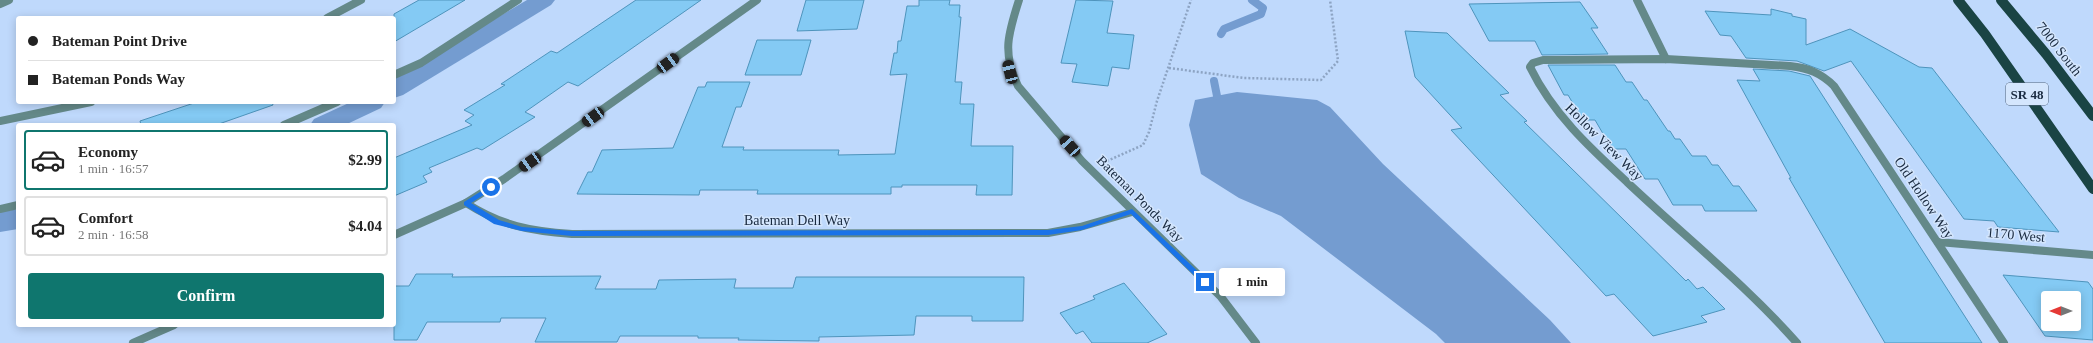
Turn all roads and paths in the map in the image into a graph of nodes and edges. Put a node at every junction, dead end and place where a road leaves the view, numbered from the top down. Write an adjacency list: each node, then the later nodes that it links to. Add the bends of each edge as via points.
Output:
1 (9, 0): 11 (street)
2 (361, 0): 12 (street)
3 (518, 0): 16 (street, via 421,63)
4 (756, 0): 24 (street, via 543,153)
5 (1018, 0): 22 (street, Bateman Ponds Way, via 1007,41 1006,57 1010,72 1030,102)
6 (1191, 0): 14 (path)
7 (1330, 0): 14 (path, via 1338,61 1321,80 1280,81 1209,75)
8 (1637, 0): 13 (street)
9 (1958, 0): 23 (main road, SR 48, via 1985,34)
10 (2001, 0): 19 (main road, 7000 South / SR 48)
11 (0, 4)
12 (331, 16)
13 (1666, 59): 15 (street, Hollow View Way, via 1790,66); 34 (street, Hollow View Way, via 1543,60 1530,67 1555,112 1582,140 1658,212 1739,281)
14 (1169, 68): 22 (path, via 1144,146)
15 (1818, 72): 29 (street, Old Hollow Way, via 1834,86)
16 (396, 74)
17 (81, 104): 20 (street)
18 (332, 104): 21 (street)
19 (2093, 116)
20 (0, 121)
21 (289, 123)
22 (1090, 169): 27 (street, Bateman Ponds Way)
23 (2093, 189)
24 (466, 203): 27 (street, Bateman Dell Way, via 496,222 522,229 572,234 1048,232 1085,227); 28 (street)
25 (16, 205): 26 (street)
26 (0, 209)
27 (1132, 212): 33 (street, Bateman Ponds Way, via 1224,300 1245,324)
28 (396, 234)
29 (1938, 242): 30 (street, 1170 West); 35 (street, Old Hollow Way)
30 (2093, 255)
31 (169, 327): 32 (street)
32 (133, 343)
33 (1256, 343)
34 (1798, 343)
35 (2004, 343)

